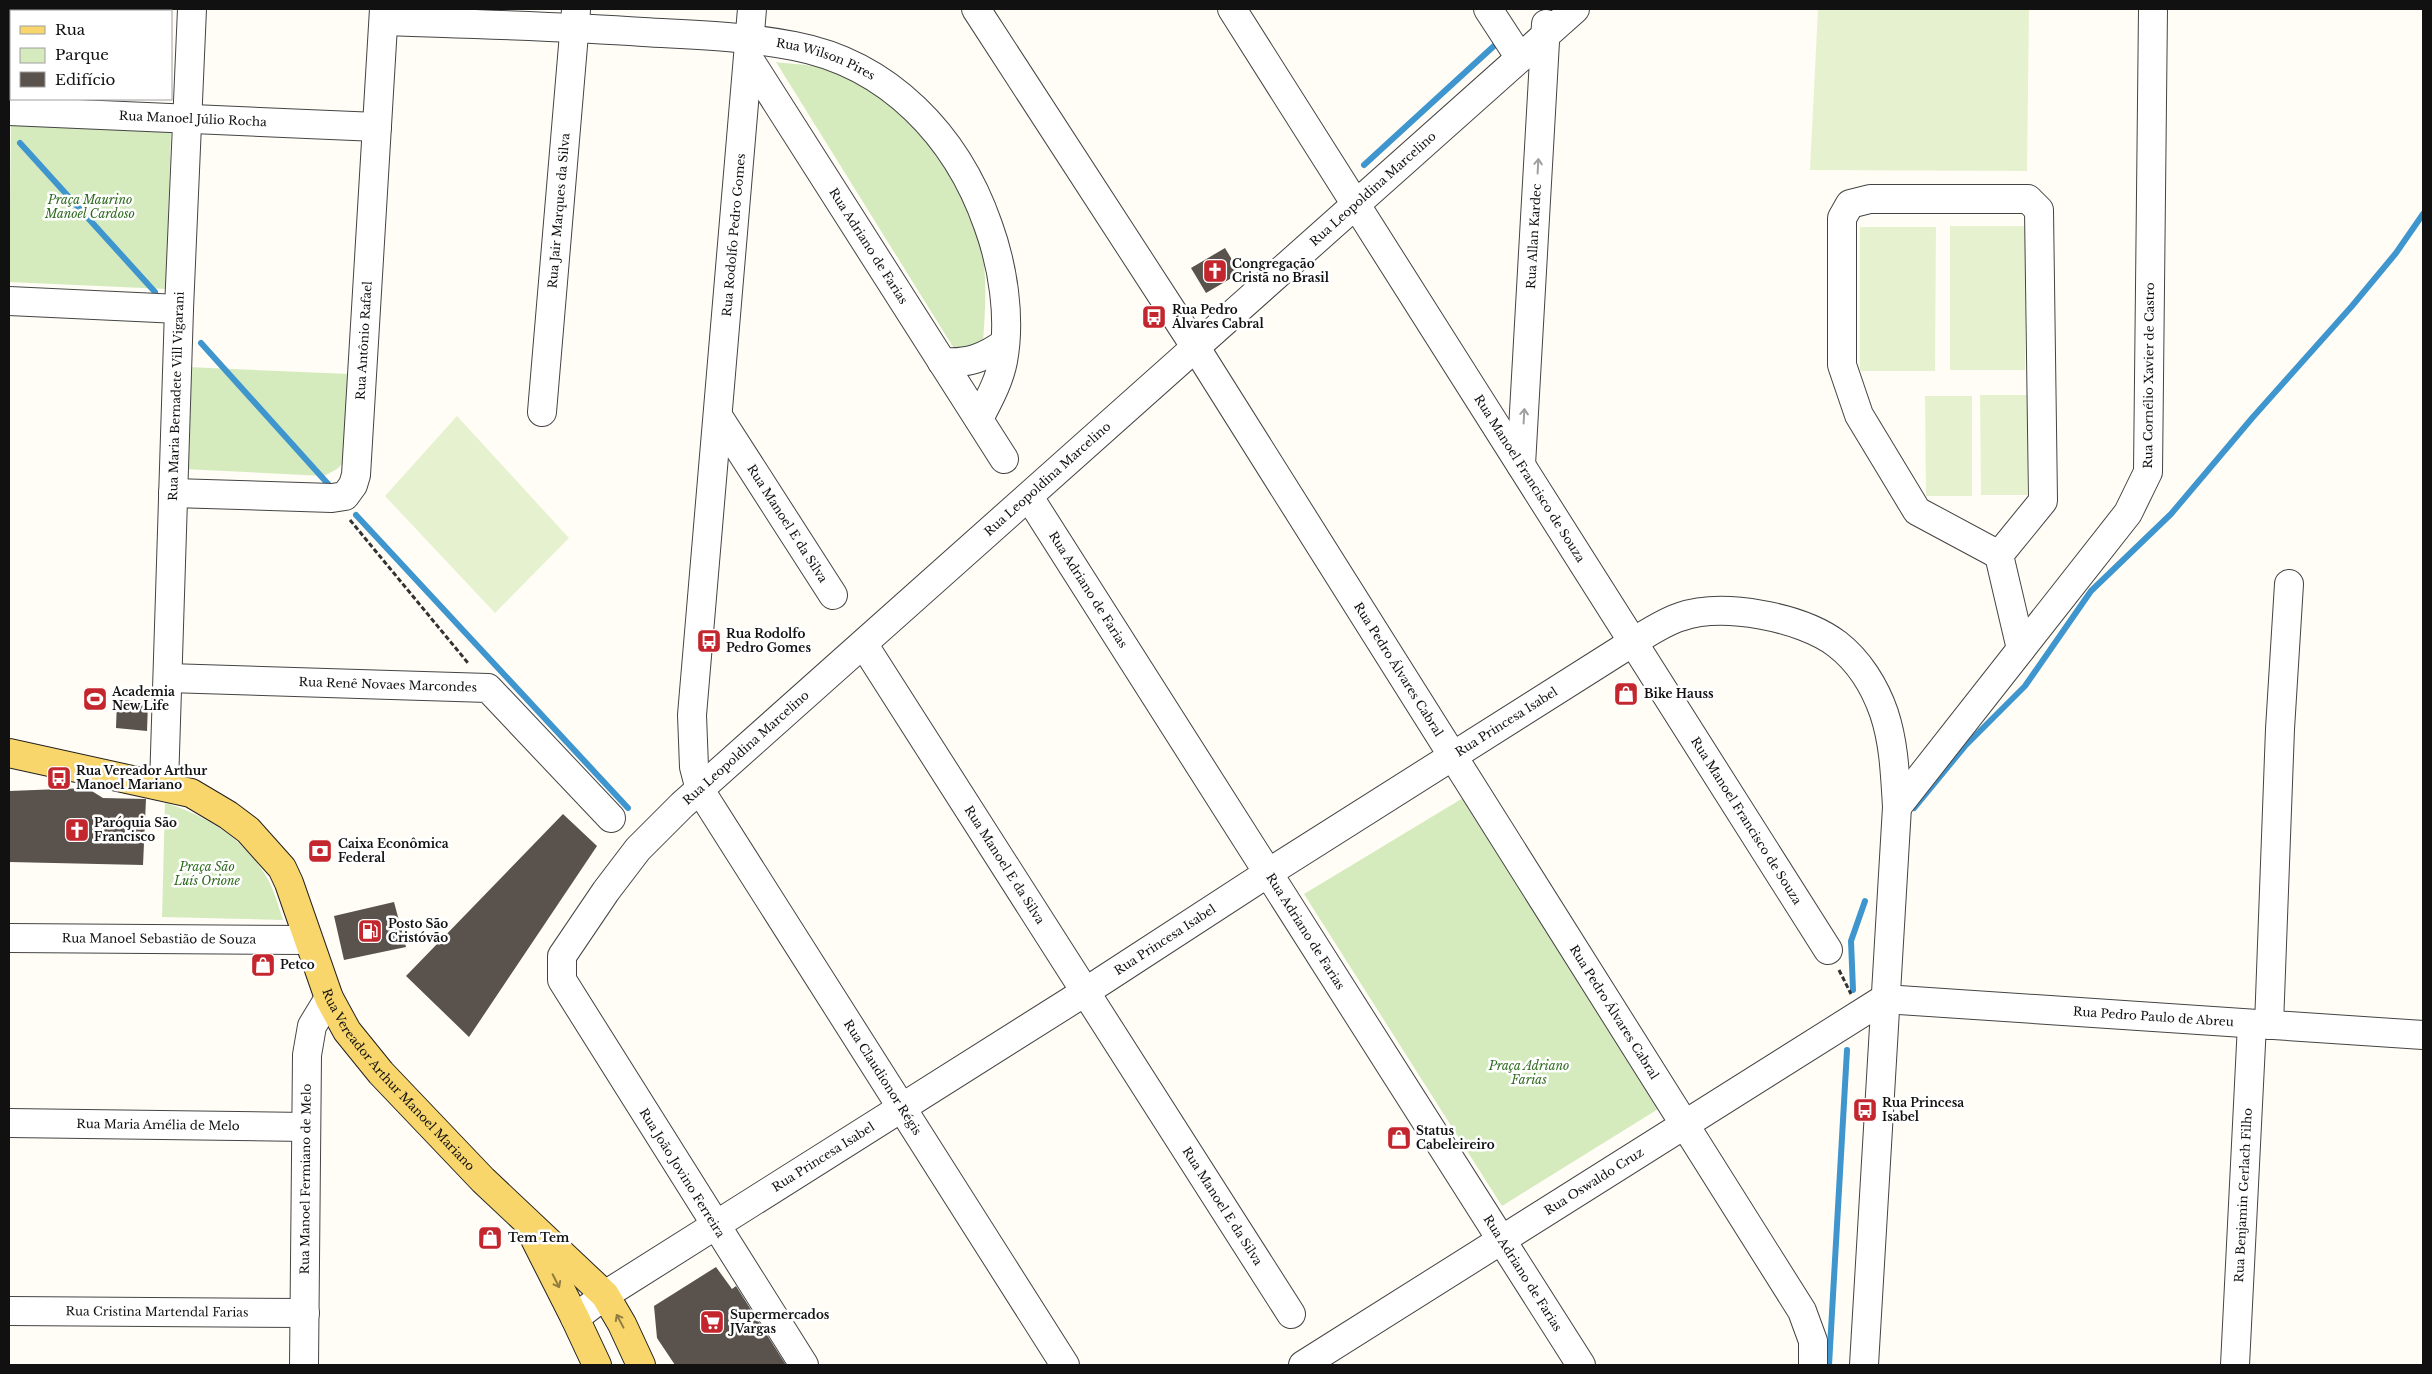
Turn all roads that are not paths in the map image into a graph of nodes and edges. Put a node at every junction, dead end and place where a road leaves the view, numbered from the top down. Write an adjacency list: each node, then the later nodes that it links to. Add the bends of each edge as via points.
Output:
1 (192, 9): 15 (street, Rua Maria Bernadete Vill Vigarani)
2 (752, 9): 12 (street, Rua Rodolfo Pedro Gomes)
3 (976, 9): 21 (street, Rua Pedro Álvares Cabral)
4 (1232, 9): 17 (street, Rua Manoel Francisco de Souza)
5 (1488, 9): 13 (street)
6 (1547, 9): 11 (street, Rua Allan Kardec)
7 (1575, 9): 11 (street, Rua Leopoldina Marcelino)
8 (2153, 9): 35 (street, Rua Cornélio Xavier de Castro, via 2148,472 2128,513)
9 (384, 15): 10 (street, Rua Wilson Pires); 16 (street, Rua Antônio Rafael)
10 (575, 18): 12 (street, Rua Wilson Pires); 23 (street, Rua Jair Marques da Silva)
11 (1545, 36): 13 (street, Rua Leopoldina Marcelino); 27 (street, Rua Allan Kardec, one-way to 11)
12 (750, 49): 20 (street, Rua Wilson Pires, via 795,46 854,64 896,91 938,132 968,178 994,241 1001,273); 22 (street, Rua Adriano de Farias); 24 (street, Rua Rodolfo Pedro Gomes)
13 (1520, 58): 17 (street, Rua Leopoldina Marcelino)
14 (9, 111): 15 (street, Rua Manoel Júlio Rocha)
15 (186, 119): 16 (street, Rua Manoel Júlio Rocha); 19 (street, Rua Maria Bernadete Vill Vigarani)
16 (377, 127): 28 (street, Rua Antônio Rafael, via 354,485 345,496 332,498)
17 (1356, 204): 21 (street, Rua Leopoldina Marcelino); 27 (street, Rua Manoel Francisco de Souza)
18 (9, 302): 19 (street)
19 (179, 309): 28 (street, Rua Maria Bernadete Vill Vigarani)
20 (1005, 343): 22 (street, via 980,359); 25 (street, Rua Wilson Pires, via 998,378)
21 (1196, 348): 29 (street, Rua Leopoldina Marcelino); 38 (street, Rua Pedro Álvares Cabral)
22 (942, 362): 25 (street, Rua Adriano de Farias)
23 (542, 412)
24 (718, 416): 32 (street, Rua Manoel E da Silva); 40 (street, Rua Rodolfo Pedro Gomes, via 692,714 694,767)
25 (978, 419): 26 (street, Rua Adriano de Farias)
26 (1004, 459)
27 (1521, 465): 33 (street, Rua Manoel Francisco de Souza)
28 (173, 493): 36 (street, Rua Maria Bernadete Vill Vigarani)
29 (1028, 497): 34 (street, Rua Leopoldina Marcelino); 43 (street, Rua Adriano de Farias)
30 (1999, 555): 30 (street, via 1916,511 1859,415 1842,365 1842,218 1850,204 1870,199 2028,199 2039,210 2043,501); 35 (street)
31 (2289, 584): 51 (street, Rua Benjamin Gerlach Filho)
32 (832, 595)
33 (1633, 642): 38 (street, Rua Princesa Isabel); 41 (street, Rua Princesa Isabel, via 1680,617 1718,612 1768,616 1819,633 1837,644 1863,672 1884,712 1895,762); 46 (street, Rua Manoel Francisco de Souza)
34 (864, 645): 40 (street, Rua Leopoldina Marcelino); 48 (street, Rua Manoel E da Silva)
35 (2021, 649): 41 (street, Rua Cornélio Xavier de Castro)
36 (168, 678): 39 (street, Rua Maria Bernadete Vill Vigarani); 42 (street, Rua Renê Novaes Marcondes, via 488,688)
37 (9, 753): 39 (main road, Rua Vereador Arthur Manoel Mariano)
38 (1453, 756): 43 (street, Rua Princesa Isabel); 55 (street, Rua Pedro Álvares Cabral)
39 (164, 785): 45 (main road, Rua Vereador Arthur Manoel Mariano, via 191,793 228,815 264,846 282,868)
40 (700, 790): 47 (street, Rua Leopoldina Marcelino, via 638,848 606,891 562,956); 53 (street, Rua Claudionor Régis)
41 (1896, 806): 50 (street, Rua Princesa Isabel)
42 (611, 818)
43 (1268, 873): 48 (street, Rua Princesa Isabel); 59 (street, Rua Adriano de Farias)
44 (9, 938): 45 (street, Rua Manoel Sebastião de Souza)
45 (308, 940): 49 (main road, Rua Vereador Arthur Manoel Mariano)
46 (1828, 950)
47 (562, 980): 58 (street, Rua João Jovino Ferreira)
48 (1086, 992): 53 (street, Rua Princesa Isabel); 63 (street, Rua Manoel E da Silva)
49 (329, 998): 56 (street, Rua Manoel Fermiano de Melo, via 312,1026 307,1055); 57 (main road, Rua Vereador Arthur Manoel Mariano, via 347,1031 381,1073)
50 (1884, 999): 51 (street, Rua Pedro Paulo de Abreu); 55 (street, Rua Oswaldo Cruz); 73 (street, Rua Princesa Isabel)
51 (2260, 1025): 52 (street, Rua Pedro Paulo de Abreu); 74 (street, Rua Benjamin Gerlach Filho)
52 (2423, 1035)
53 (902, 1107): 58 (street, Rua Princesa Isabel); 70 (street, Rua Claudionor Régis)
54 (9, 1123): 56 (street, Rua Maria Amélia de Melo)
55 (1686, 1124): 59 (street, Rua Oswaldo Cruz); 72 (street, Rua Pedro Álvares Cabral, via 1802,1311 1813,1340)
56 (306, 1127): 62 (street, Rua Manoel Fermiano de Melo)
57 (526, 1222): 60 (main road, Rua Vereador Arthur Manoel Mariano); 64 (main road, Rua Vereador Arthur Manoel Mariano, one-way to 64)
58 (715, 1226): 60 (street, Rua Princesa Isabel); 69 (street, Rua João Jovino Ferreira)
59 (1501, 1240): 65 (street, Rua Oswaldo Cruz); 71 (street, Rua Adriano de Farias)
60 (605, 1295): 64 (street, Rua Princesa Isabel); 68 (main road, Rua Vereador Arthur Manoel Mariano, one-way to 60)
61 (9, 1311): 62 (street, Rua Cristina Martendal Farias)
62 (304, 1313): 66 (street, Rua Manoel Fermiano de Melo)
63 (1291, 1314)
64 (576, 1318): 67 (main road, Rua Vereador Arthur Manoel Mariano)
65 (1315, 1362)
66 (304, 1365)
67 (597, 1365)
68 (641, 1365)
69 (804, 1365)
70 (1065, 1365)
71 (1581, 1365)
72 (1813, 1365)
73 (1864, 1365)
74 (2235, 1365)

